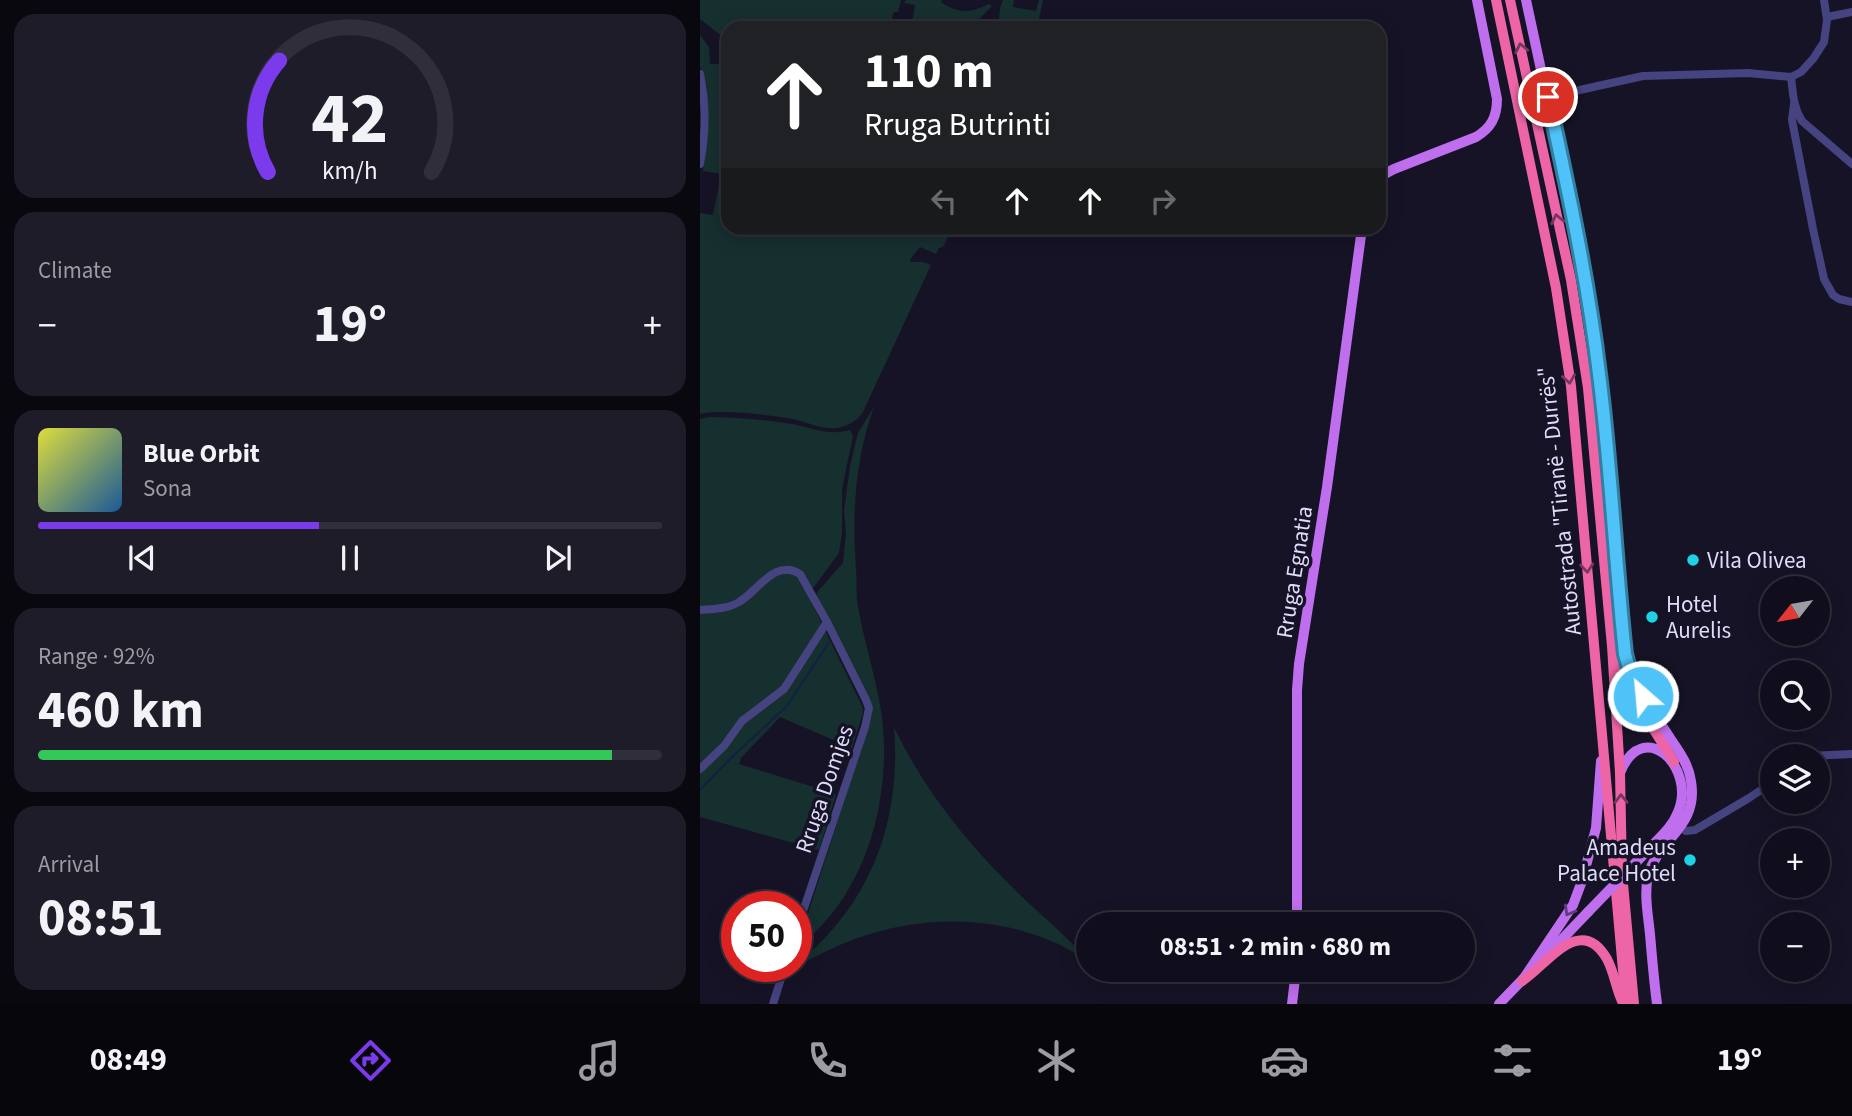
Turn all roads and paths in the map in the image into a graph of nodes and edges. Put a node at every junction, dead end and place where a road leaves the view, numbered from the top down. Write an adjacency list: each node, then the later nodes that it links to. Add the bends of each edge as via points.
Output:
1 (1477, 0): 14 (main road, via 1496,93 1496,115 1476,136)
2 (1496, 0): 21 (highway, Autostrada "Tiranë - Durrës", one-way to 21, via 1558,300 1571,386)
3 (1510, 0): 19 (highway, Autostrada "Tiranë - Durrës", one-way to 3, via 1588,388)
4 (1526, 0): 10 (main road)
5 (1824, 0): 7 (street)
6 (1852, 12): 7 (street)
7 (1827, 17): 9 (street, via 1818,53)
8 (700, 74): 12 (street, via 704,124)
9 (1791, 77): 10 (street, via 1748,73 1643,76); 11 (street)
10 (1548, 97): 20 (main road, via 1600,377)
11 (1794, 104): 13 (street, via 1802,121); 16 (street, via 1794,131 1825,279 1833,295)
12 (700, 164)
13 (1852, 164)
14 (1386, 173)
15 (1361, 235): 30 (main road, Rruga Egnatia, via 1298,677)
16 (1852, 302)
17 (700, 610): 18 (street, Rruga Domjes, via 737,604 786,568 800,574)
18 (827, 622): 25 (street, via 784,689 742,721); 29 (street, Rruga Domjes, via 869,708)
19 (1612, 646): 20 (highway); 26 (highway, Autostrada "Tiranë - Durrës")
20 (1623, 666): 24 (highway, via 1628,688); 28 (main road, via 1690,773 1691,803)
21 (1603, 750): 31 (main road, one-way to 31, via 1596,828 1582,881 1573,905); 37 (highway, Autostrada "Tiranë - Durrës")
22 (1852, 754): 23 (street)
23 (1830, 755)
24 (1674, 762): 26 (main road, via 1659,750 1646,748 1629,757); 31 (main road, bridge, via 1680,777 1681,805 1669,828)
25 (700, 769)
26 (1620, 773): 38 (highway, Autostrada "Tiranë - Durrës", one-way to 26, via 1622,873)
27 (1760, 791): 28 (street, via 1695,830)
28 (1681, 828): 39 (main road, via 1656,859 1648,879)
29 (810, 891)
30 (1297, 912)
31 (1522, 981): 36 (main road); 37 (highway, via 1564,945 1584,941 1607,958)
32 (780, 982): 34 (street)
33 (1295, 982): 35 (main road)
34 (773, 1004)
35 (1292, 1004)
36 (1499, 1004)
37 (1625, 1004)
38 (1634, 1004)
39 (1657, 1004)

